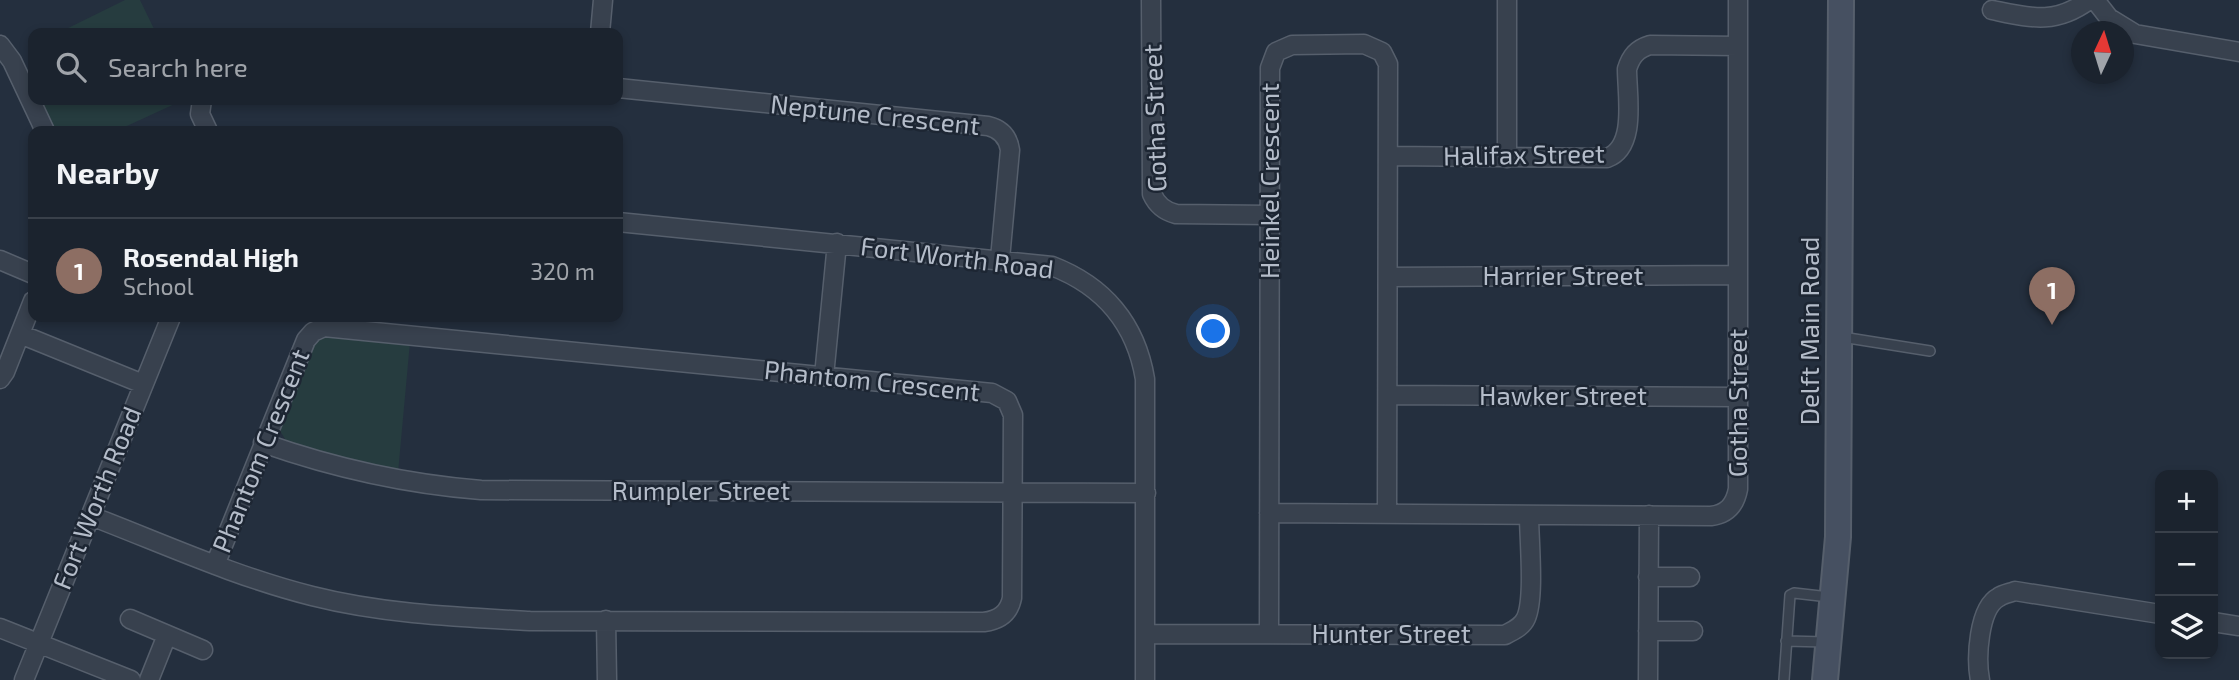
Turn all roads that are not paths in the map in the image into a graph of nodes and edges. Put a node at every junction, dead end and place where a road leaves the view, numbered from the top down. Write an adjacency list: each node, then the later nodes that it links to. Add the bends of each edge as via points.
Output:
1 (603, 0): 9 (street)
2 (1152, 0): 21 (street, Gotha Street, via 1155,201 1176,214)
3 (1507, 0): 20 (street)
4 (1738, 0): 11 (street, Gotha Street)
5 (1841, 0): 34 (street, Delft Main Road)
6 (2089, 0): 8 (street, via 2072,12 2049,18)
7 (2095, 0): 12 (street, via 2109,18 2135,34)
8 (1992, 10)
9 (600, 28)
10 (0, 45): 14 (street)
11 (1738, 46): 20 (street, Halifax Street, via 1650,45 1634,54 1627,69 1627,134 1623,147 1613,156); 27 (street, Gotha Street)
12 (2239, 52)
13 (623, 89): 24 (street, Neptune Crescent, via 998,130 1010,150)
14 (28, 95)
15 (33, 105): 17 (street)
16 (202, 105): 18 (street)
17 (43, 126)
18 (206, 126)
19 (1388, 156): 20 (street, Halifax Street); 21 (street, Heinkel Crescent, via 1389,70 1382,52 1364,44 1281,48 1270,68); 28 (street, Heinkel Crescent)
20 (1507, 158)
21 (1270, 215): 44 (street, Heinkel Crescent)
22 (623, 222): 23 (street, Fort Worth Road)
23 (837, 243): 24 (street, Fort Worth Road); 36 (street)
24 (1000, 259): 43 (street, Fort Worth Road, via 1069,272 1098,291 1122,317 1138,346 1145,379)
25 (0, 260): 26 (street)
26 (28, 272)
27 (1738, 275): 28 (street, Harrier Street); 40 (street, Gotha Street)
28 (1388, 276): 39 (street, Heinkel Crescent)
29 (28, 314): 32 (street)
30 (168, 322): 38 (street, Fort Worth Road)
31 (417, 322): 33 (street)
32 (20, 334): 37 (street); 38 (street)
33 (416, 336): 36 (street, Phantom Crescent); 41 (street, Phantom Crescent, via 330,327 313,332)
34 (1840, 337): 35 (lane); 52 (street, Delft Main Road)
35 (1930, 351)
36 (824, 376): 42 (street, Phantom Crescent, via 1002,397 1013,415)
37 (0, 379)
38 (144, 384): 48 (street, Fort Worth Road)
39 (1388, 395): 40 (street, Hawker Street); 45 (street, Heinkel Crescent)
40 (1738, 397): 47 (street, Gotha Street, via 1738,489 1733,504 1711,516)
41 (263, 443): 42 (street, Rumpler Street, via 386,479 481,489); 49 (street, Phantom Crescent)
42 (1012, 492): 43 (street, Rumpler Street); 55 (street, Phantom Crescent, via 1012,598 1005,613 991,621)
43 (1146, 493): 61 (street, Fort Worth Road)
44 (1269, 513): 45 (street, Gotha Street); 62 (street, Heinkel Crescent)
45 (1387, 514): 46 (street, Gotha Street)
46 (1529, 515): 47 (street, Gotha Street); 62 (street, Hunter Street, via 1527,617 1505,635)
47 (1649, 515): 50 (street)
48 (90, 516): 49 (street, Phantom Crescent); 65 (street, Fort Worth Road)
49 (215, 565): 55 (street, Phantom Crescent, via 313,596 394,610 462,618)
50 (1648, 577): 51 (street); 59 (street)
51 (1690, 577)
52 (1834, 597): 64 (lane, via 1790,595); 67 (street, Delft Main Road)
53 (2155, 613): 75 (street, via 2015,591 1997,597 1984,612 1977,666)
54 (130, 619): 63 (street)
55 (606, 620): 71 (street)
56 (2218, 623): 57 (street)
57 (2239, 626)
58 (0, 628): 65 (street)
59 (1648, 631): 60 (street); 73 (street)
60 (1693, 631)
61 (1145, 634): 62 (street, Hunter Street); 72 (street, Fort Worth Road)
62 (1269, 634)
63 (167, 635): 66 (street); 70 (street)
64 (1786, 641): 67 (lane); 74 (lane)
65 (38, 644): 68 (street, Fort Worth Road); 69 (street)
66 (203, 650)
67 (1828, 666)
68 (24, 680)
69 (131, 680)
70 (149, 680)
71 (607, 680)
72 (1145, 680)
73 (1648, 680)
74 (1784, 680)
75 (1980, 680)

